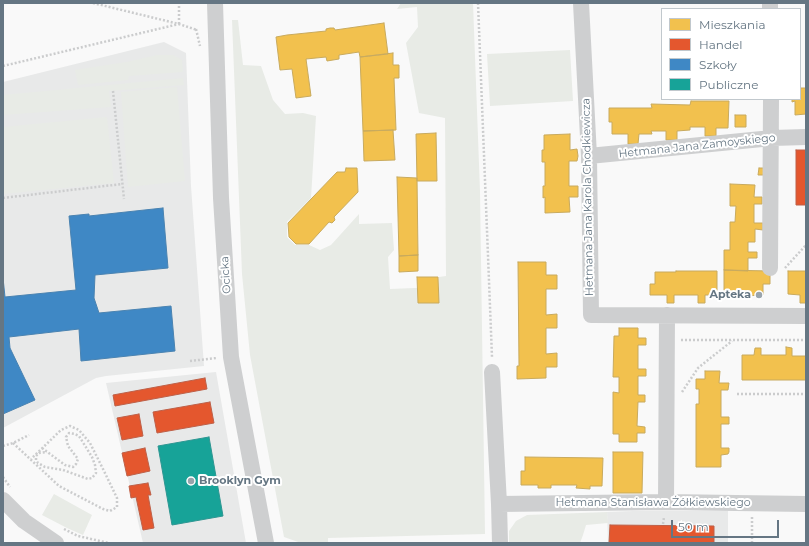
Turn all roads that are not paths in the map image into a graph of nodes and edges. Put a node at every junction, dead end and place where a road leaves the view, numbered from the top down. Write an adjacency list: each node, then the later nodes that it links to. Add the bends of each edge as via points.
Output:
1 (215, 3): 16 (street, Ocicka, via 221,198 231,357)
2 (581, 3): 6 (street, Hetmana Jana Karola Chodkiewicza)
3 (772, 100): 5 (street)
4 (806, 136): 5 (street, Hetmana Jana Zamoyskiego)
5 (772, 138): 6 (street, Hetmana Jana Zamoyskiego); 7 (street)
6 (589, 156): 8 (street, Hetmana Jana Karola Chodkiewicza, via 591,315)
7 (770, 268)
8 (667, 315): 9 (street, Hetmana Jana Karola Chodkiewicza); 12 (street)
9 (806, 316)
10 (492, 372): 13 (street)
11 (7, 494): 15 (street, via 24,521)
12 (666, 502): 13 (street, Hetmana Stanisława Żółkiewskiego); 14 (street, Hetmana Stanisława Żółkiewskiego)
13 (499, 504): 17 (street)
14 (806, 504)
15 (56, 543)
16 (266, 543)
17 (500, 543)

